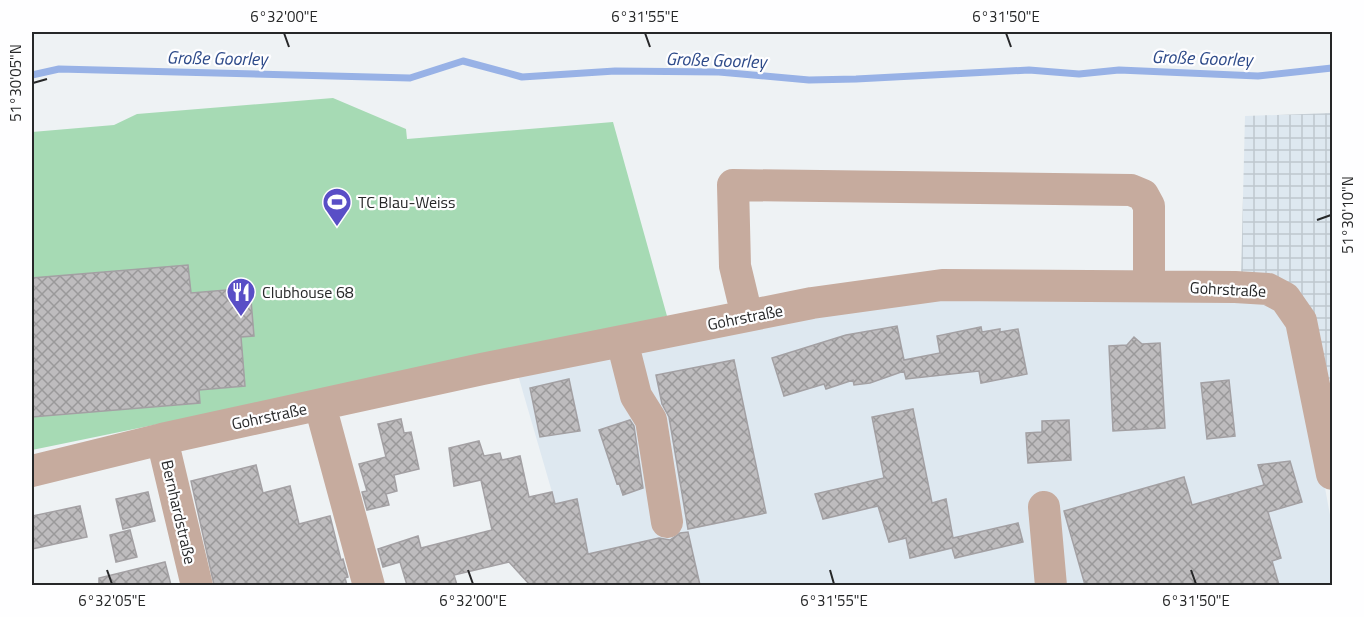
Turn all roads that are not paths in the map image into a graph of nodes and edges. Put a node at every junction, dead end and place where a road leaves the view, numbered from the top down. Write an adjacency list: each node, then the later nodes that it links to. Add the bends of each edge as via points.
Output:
1 (1149, 286): 2 (street, Gohrstraße, via 942,285); 2 (street, via 1149,206 1143,195 1131,190 733,185 735,266); 4 (street, Gohrstraße, via 1268,289 1285,298 1301,321)
2 (747, 316): 3 (street, Gohrstraße)
3 (622, 341): 5 (street, Gohrstraße); 10 (street, via 636,396 651,420)
4 (1325, 395): 8 (street, Gohrstraße)
5 (320, 405): 6 (street, Gohrstraße); 12 (street)
6 (162, 439): 7 (street, Gohrstraße); 11 (street, Bernhardstraße)
7 (32, 471)
8 (1332, 474)
9 (1044, 507): 13 (street)
10 (667, 522)
11 (196, 585)
12 (369, 585)
13 (1051, 585)

